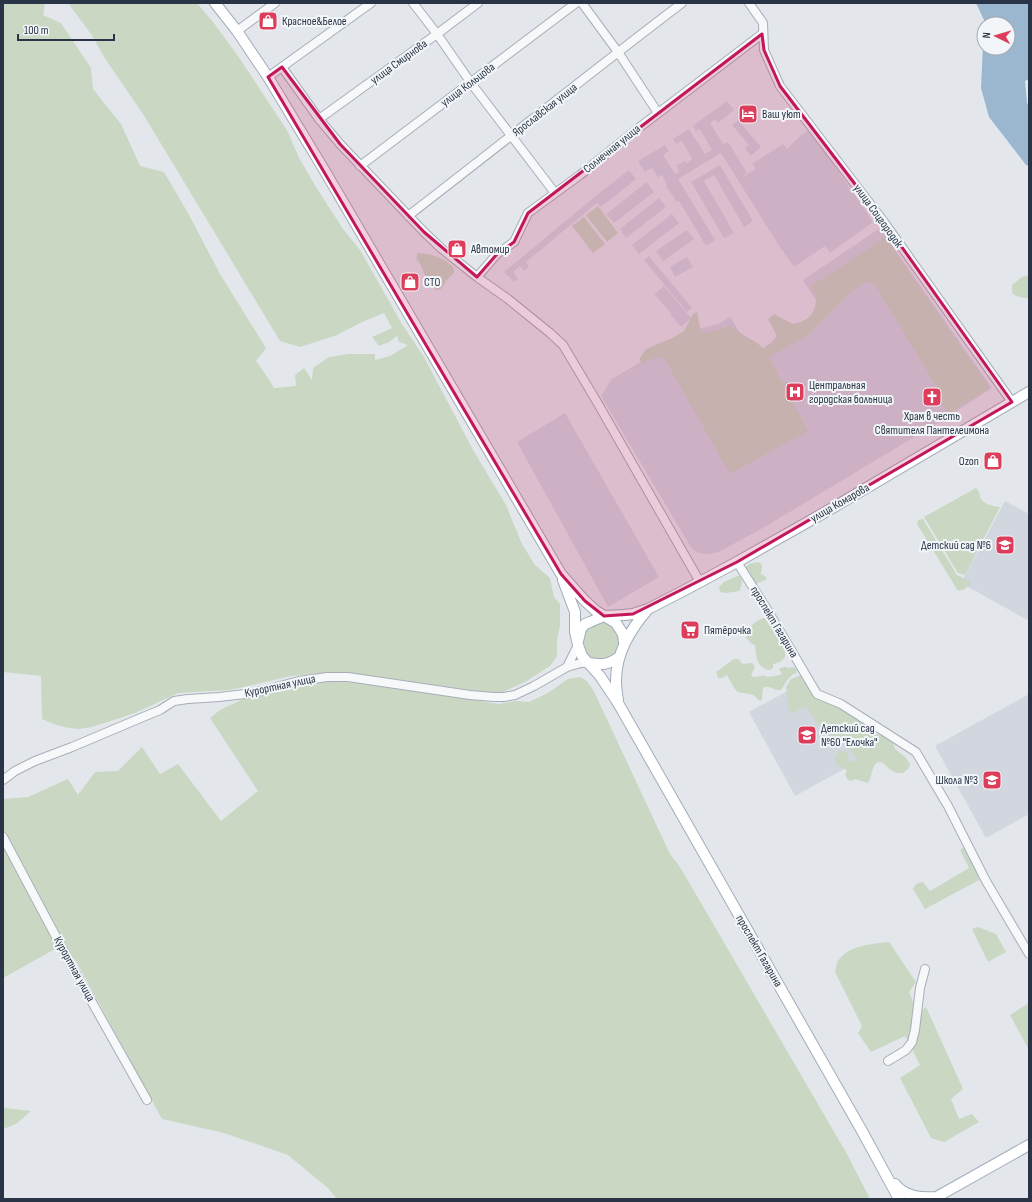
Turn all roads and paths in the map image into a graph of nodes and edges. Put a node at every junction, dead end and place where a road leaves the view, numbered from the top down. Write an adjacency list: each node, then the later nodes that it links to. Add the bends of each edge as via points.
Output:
1 (215, 3): 10 (main road)
2 (275, 3): 10 (street)
3 (371, 3): 14 (street)
4 (413, 3): 11 (street)
5 (478, 3): 11 (street, улица Смирнова)
6 (576, 3): 16 (street, улица Кольцова)
7 (582, 3): 13 (street)
8 (682, 3): 13 (street, Ярославская улица)
9 (749, 3): 12 (street, улица Соцгородок, via 763,23)
10 (238, 31): 15 (main road)
11 (437, 34): 16 (street); 18 (street, улица Смирнова)
12 (762, 34): 17 (street, Солнечная улица); 25 (street, улица Соцгородок, via 764,50 780,86 884,222)
13 (618, 52): 17 (street); 19 (street, Ярославская улица)
14 (282, 67): 15 (street); 18 (street)
15 (268, 77): 27 (main road)
16 (471, 83): 19 (street); 20 (street, улица Кольцова)
17 (658, 113): 21 (street, Солнечная улица)
18 (319, 119): 20 (street)
19 (512, 136): 21 (street); 22 (street, Ярославская улица)
20 (360, 166): 22 (street)
21 (555, 193): 23 (street, Солнечная улица, via 528,213 514,242 497,254)
22 (408, 216): 23 (street)
23 (477, 278): 28 (street, via 508,299 563,345)
24 (1028, 396): 25 (main road, улица Комарова)
25 (1012, 402): 26 (main road, улица Комарова)
26 (738, 562): 28 (main road, улица Комарова); 39 (street, проспект Гагарина, via 817,694 841,704 916,752)
27 (561, 574): 30 (main road, via 585,601); 32 (main road, via 574,612)
28 (700, 582): 29 (main road, улица Комарова)
29 (648, 609): 30 (main road, via 633,614); 31 (main road)
30 (604, 616): 31 (main road, via 616,623 623,634); 32 (main road, via 585,624 581,629)
31 (624, 643): 33 (main road)
32 (578, 645): 34 (main road); 35 (street)
33 (619, 657): 34 (main road, via 611,663 602,665); 36 (main road, проспект Гагарина, via 616,682)
34 (588, 663): 35 (street, Курортная улица); 36 (main road, проспект Гагарина)
35 (567, 667): 37 (street, Курортная улица, via 515,695 504,697 327,677 245,694 188,699 174,702 35,761)
36 (618, 703): 44 (main road, проспект Гагарина)
37 (3, 780)
38 (3, 837): 42 (street, Курортная улица)
39 (1029, 954)
40 (925, 969): 41 (street, via 912,1042 906,1050)
41 (888, 1061)
42 (147, 1100)
43 (1029, 1145): 45 (main road)
44 (886, 1173): 45 (main road, via 899,1189 908,1195); 46 (main road, проспект Гагарина)
45 (935, 1198)
46 (899, 1199)

